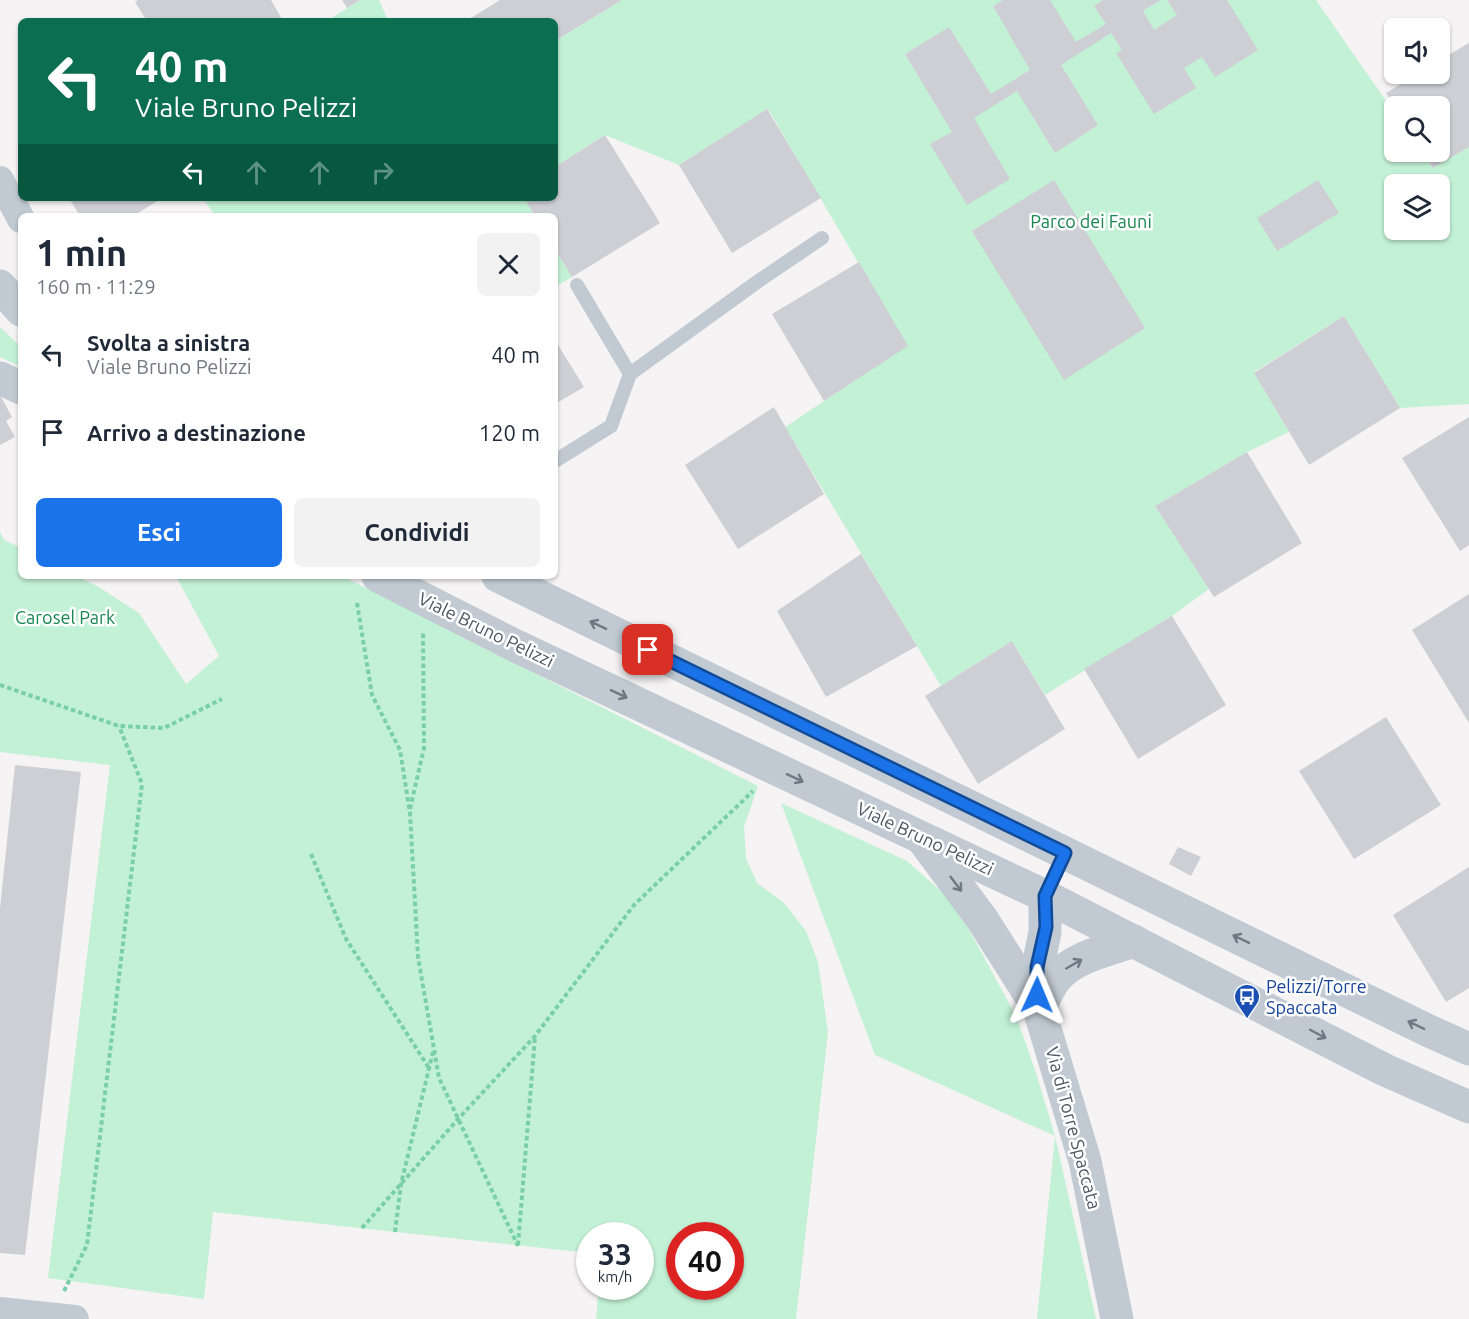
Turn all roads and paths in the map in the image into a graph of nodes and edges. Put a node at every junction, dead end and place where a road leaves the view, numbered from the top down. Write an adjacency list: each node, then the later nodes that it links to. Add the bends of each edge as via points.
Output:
1 (0, 180): 2 (street)
2 (18, 215)
3 (18, 222): 4 (street)
4 (0, 225)
5 (822, 238): 9 (lane)
6 (577, 285): 9 (lane)
7 (0, 286): 8 (street)
8 (18, 307)
9 (630, 374): 12 (lane, via 611,426)
10 (0, 378): 11 (street)
11 (18, 387)
12 (558, 459)
13 (384, 579): 22 (street, Viale Bruno Pelizzi, one-way to 22)
14 (504, 579): 23 (street, one-way to 14)
15 (357, 603): 21 (path, via 372,695 400,750)
16 (423, 627): 21 (path, via 424,748)
17 (0, 685): 19 (path)
18 (222, 699): 19 (path, via 164,728)
19 (119, 726): 39 (path, via 142,784 141,796 87,1245)
20 (758, 786): 29 (path, via 634,905)
21 (410, 813): 30 (path, via 418,957)
22 (921, 838): 25 (street, Viale Bruno Pelizzi); 27 (street, Via di Torre Spaccata, one-way to 27)
23 (1065, 853): 25 (street, Via di Torre Spaccata); 31 (street, one-way to 23)
24 (311, 854): 32 (path, via 346,939)
25 (1045, 896): 26 (street, Viale Bruno Pelizzi); 27 (street, via 1028,932); 28 (street, Via di Torre Spaccata, via 1045,932 1036,976)
26 (1134, 942): 28 (street, one-way to 26, via 1053,983 1067,968); 33 (street, Viale Bruno Pelizzi, one-way to 33, via 1385,1070)
27 (1017, 976): 28 (street, Via di Torre Spaccata)
28 (1039, 1009): 40 (street, Via di Torre Spaccata, via 1085,1161)
29 (535, 1036): 34 (path); 34 (path, via 518,1245)
30 (434, 1048): 32 (path); 34 (path, via 439,1078)
31 (1469, 1049)
32 (429, 1068): 35 (path)
33 (1469, 1107)
34 (459, 1118): 35 (path)
35 (401, 1184): 36 (path); 37 (path)
36 (362, 1228)
37 (395, 1232)
38 (0, 1311): 39 (street)
39 (63, 1318)
40 (1117, 1319)

